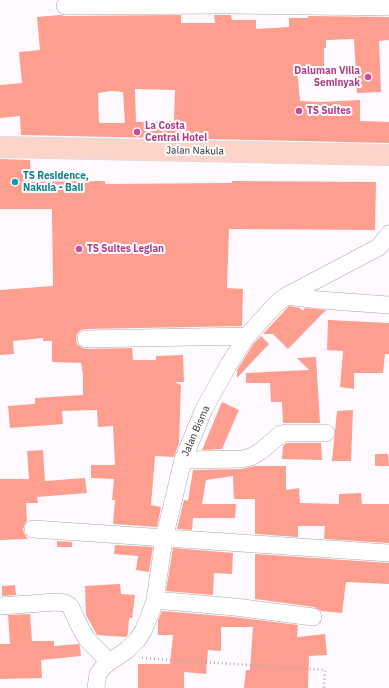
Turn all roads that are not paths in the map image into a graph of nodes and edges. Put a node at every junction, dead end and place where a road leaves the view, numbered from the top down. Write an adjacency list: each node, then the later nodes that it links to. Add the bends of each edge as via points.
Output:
1 (66, 6): 2 (street)
2 (389, 7)
3 (0, 147): 4 (main road, Jalan Nakula)
4 (389, 155)
5 (389, 234): 6 (street, Jalan Bisma, via 379,247)
6 (286, 296): 7 (street); 8 (street, Jalan Bisma)
7 (389, 305)
8 (247, 336): 9 (street); 11 (street, Jalan Bisma, via 216,387)
9 (86, 339)
10 (326, 433): 11 (street, via 281,434 261,451 241,459)
11 (183, 460): 13 (street, Jalan Bisma)
12 (33, 530): 13 (street)
13 (164, 539): 14 (street); 15 (street, Jalan Bisma)
14 (389, 553)
15 (155, 600): 17 (street); 18 (street, Jalan Bisma, via 138,639)
16 (0, 606): 18 (street, via 65,603 70,606 87,639)
17 (313, 617)
18 (113, 659): 19 (street, Jalan Bisma, via 98,674)
19 (96, 688)

